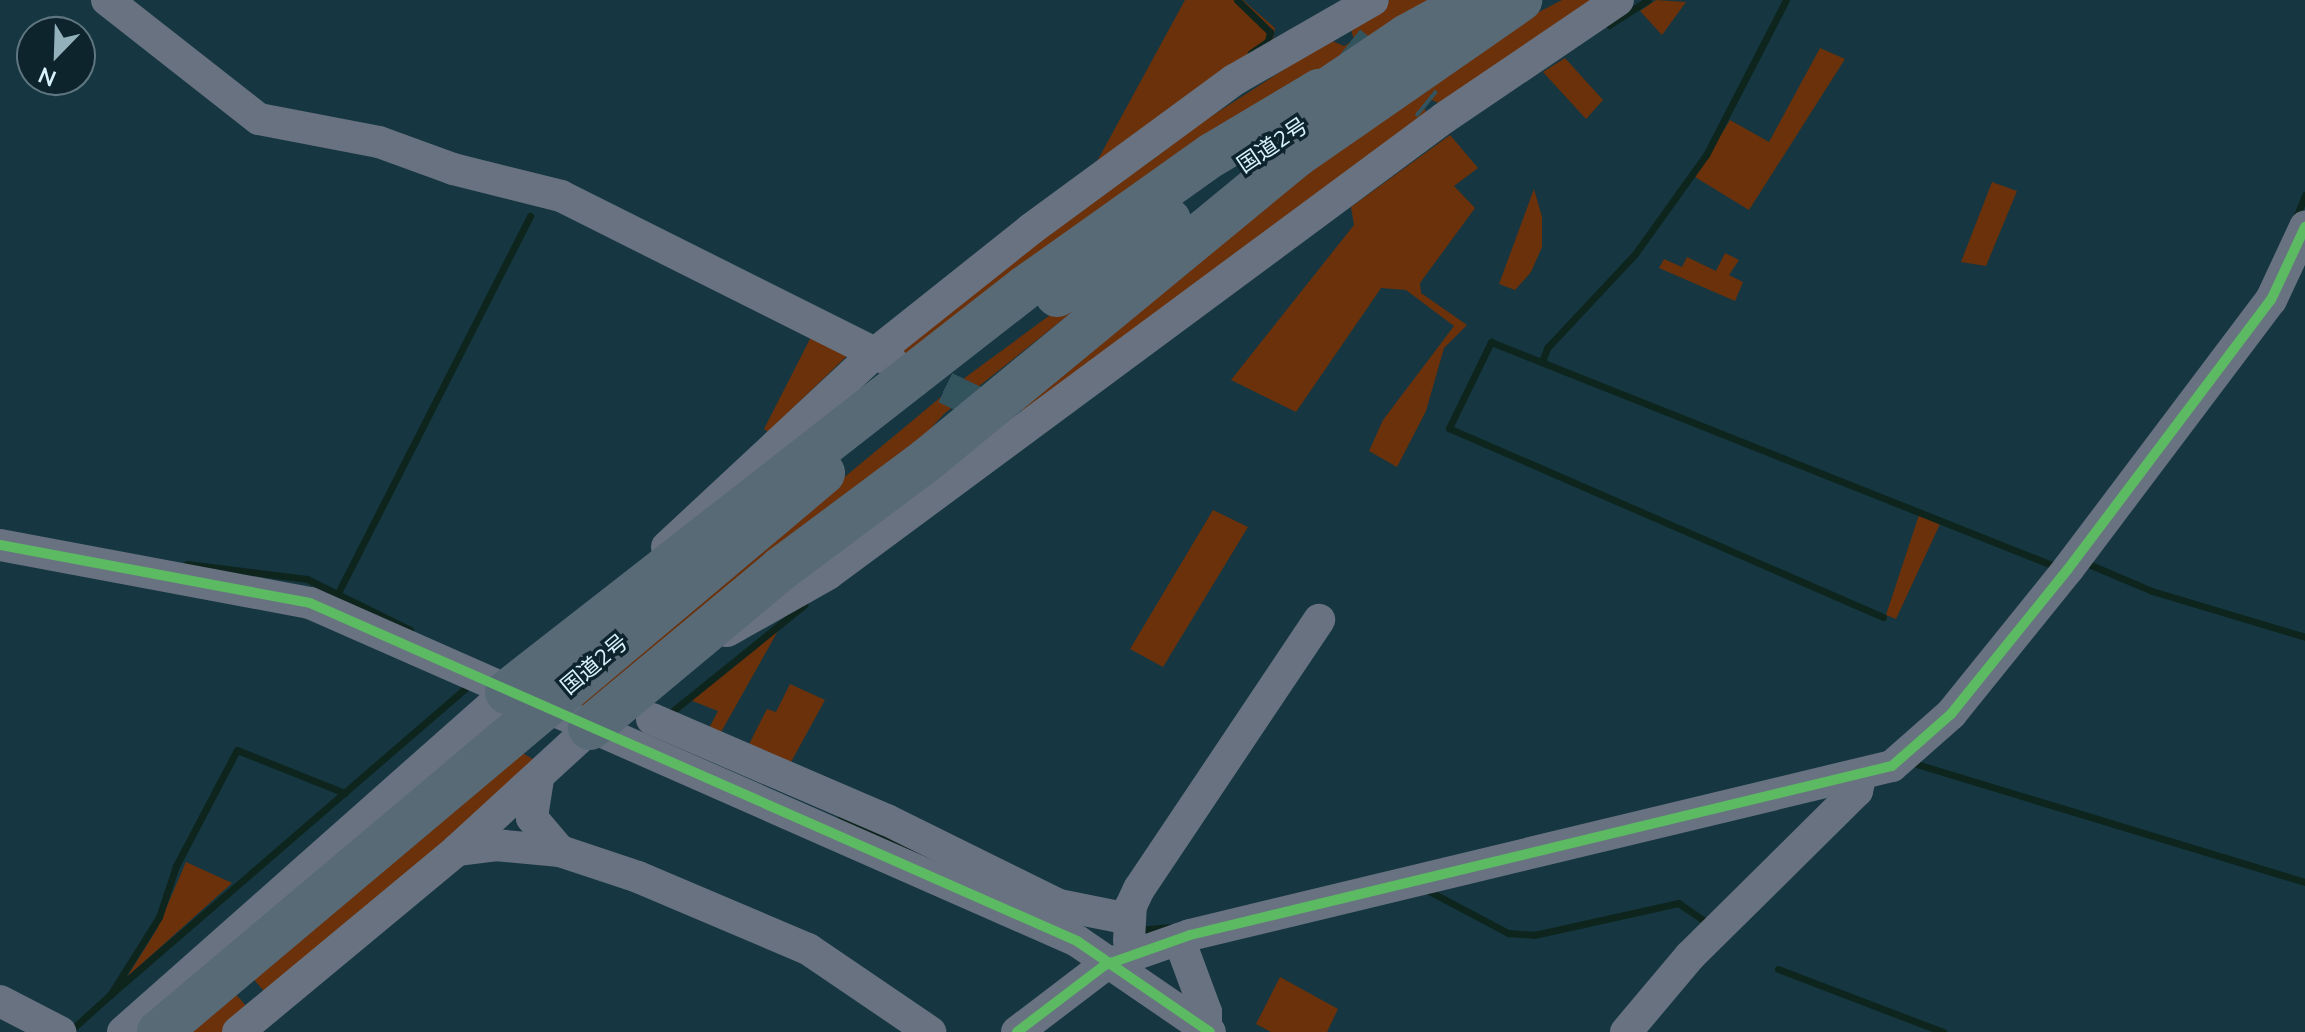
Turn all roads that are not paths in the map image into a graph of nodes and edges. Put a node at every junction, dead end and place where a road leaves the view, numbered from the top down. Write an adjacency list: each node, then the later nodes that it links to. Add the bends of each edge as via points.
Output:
1 (107, 0): 9 (street, via 259,119 379,142 453,169 561,196)
2 (1373, 0): 9 (street, via 1340,34 1234,80 1031,229)
3 (1473, 0): 6 (highway, 国道2号)
4 (1519, 0): 8 (highway, 国道2号, via 1423,50 1283,137 1112,264); 13 (highway, via 1297,155 928,459 782,568)
5 (1618, 0): 13 (street, via 1436,112 1019,423 828,574)
6 (1319, 91): 8 (highway, 国道2号); 11 (highway, via 1212,155 1026,287)
7 (2305, 227): 17 (street, via 2271,300 1981,678 1920,747 1892,766)
8 (1037, 306): 29 (highway, 国道2号, bridge, via 823,473)
9 (888, 360): 11 (street, via 700,512)
10 (0, 545): 14 (street, via 310,603)
11 (606, 614): 14 (highway)
12 (1319, 620): 22 (street, via 1139,889)
13 (657, 671): 16 (highway)
14 (507, 692): 16 (street); 23 (street)
15 (652, 719): 22 (street, via 887,820)
16 (590, 728): 18 (street); 22 (street, via 1077,941)
17 (1860, 778): 21 (street, via 1284,910); 33 (street, via 1857,791 1690,956)
18 (538, 779): 19 (street); 20 (street, via 532,818)
19 (457, 850): 20 (street, via 495,845); 25 (street)
20 (560, 851): 31 (street, via 707,904 808,949)
21 (1179, 939): 22 (street); 26 (street, via 1206,1012)
22 (1125, 940): 26 (street); 32 (street)
23 (218, 950): 25 (street); 28 (street)
24 (0, 1001): 27 (street)
25 (264, 1008): 30 (street)
26 (1204, 1025)
27 (60, 1032)
28 (123, 1032)
29 (159, 1032)
30 (238, 1032)
31 (930, 1032)
32 (1017, 1032)
33 (1626, 1032)

